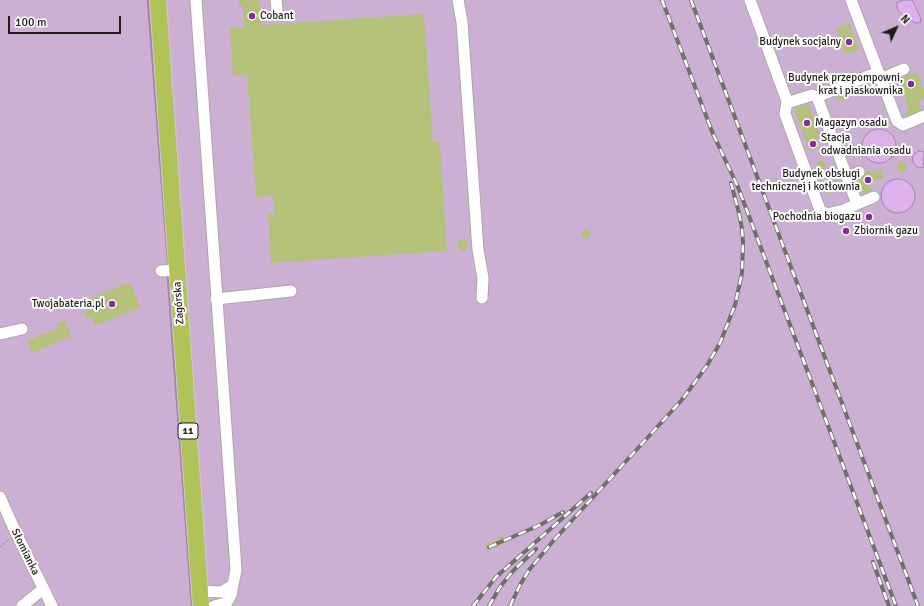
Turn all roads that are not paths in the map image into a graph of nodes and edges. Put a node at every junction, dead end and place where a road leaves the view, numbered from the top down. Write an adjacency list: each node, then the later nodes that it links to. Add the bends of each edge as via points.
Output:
1 (158, 0): 15 (highway, Zagórska / 11)
2 (196, 0): 19 (street)
3 (458, 0): 18 (street, via 462,22 477,242 483,278)
4 (750, 0): 9 (street)
5 (851, 0): 7 (street)
6 (904, 69): 7 (street)
7 (879, 76): 8 (street); 10 (street, via 896,121 903,124)
8 (817, 97): 9 (street, via 812,95); 12 (street)
9 (787, 103): 14 (street, via 785,114 820,210 827,214)
10 (924, 116)
11 (859, 172): 12 (street)
12 (847, 177): 14 (street)
13 (874, 197): 14 (street)
14 (856, 204)
15 (177, 270): 16 (street); 25 (highway, Zagórska / 11)
16 (161, 271)
17 (291, 291): 19 (street)
18 (482, 298)
19 (216, 299): 23 (street, via 236,570)
20 (22, 329): 21 (street)
21 (0, 334)
22 (0, 497): 24 (street, Słomianka)
23 (233, 585): 25 (street); 26 (street)
24 (44, 589): 27 (street); 28 (street, Słomianka)
25 (205, 603): 26 (street)
26 (226, 605)
27 (22, 606)
28 (52, 606)

